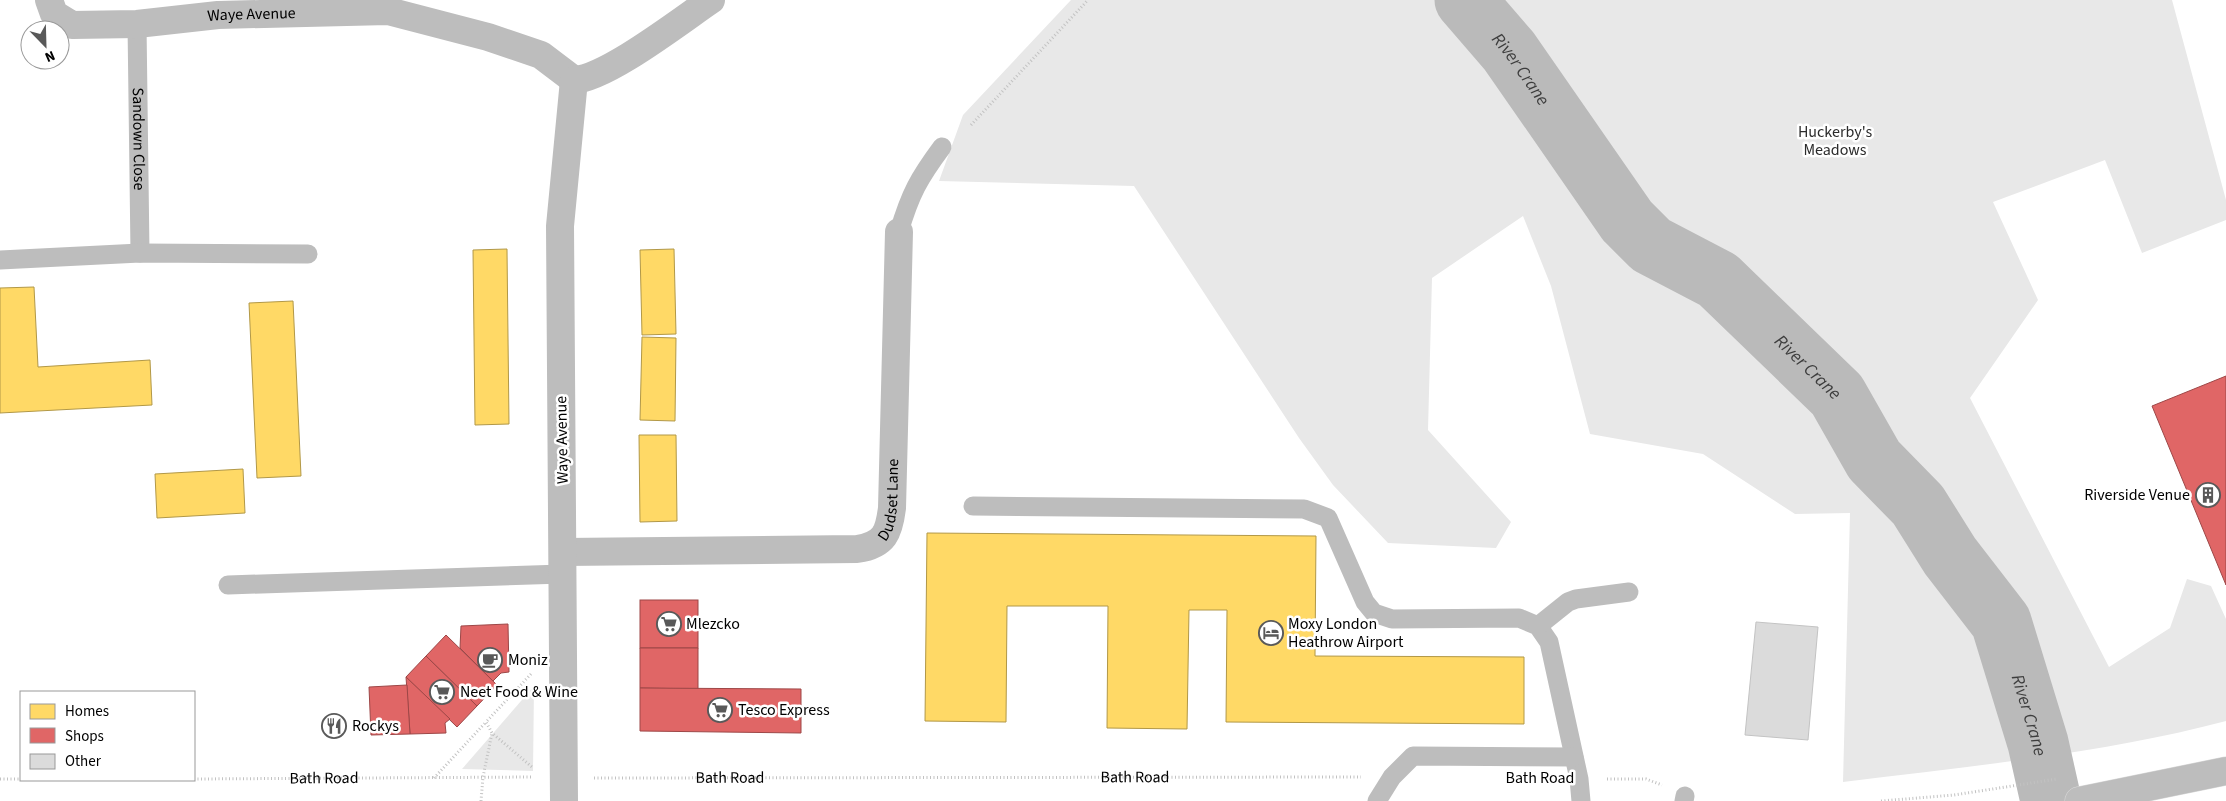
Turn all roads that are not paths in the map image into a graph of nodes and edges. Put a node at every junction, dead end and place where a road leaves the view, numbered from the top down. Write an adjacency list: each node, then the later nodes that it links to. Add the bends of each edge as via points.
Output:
1 (49, 0): 3 (main road, Waye Avenue, via 54,14 72,25)
2 (711, 0): 4 (main road, via 609,68 586,79)
3 (137, 24): 4 (main road, Waye Avenue, via 218,15 388,11 488,37 540,56); 7 (lane, Sandown Close)
4 (574, 80): 11 (main road, Waye Avenue, via 560,226)
5 (942, 147): 6 (lane, Dudset Lane, via 909,198)
6 (899, 232): 11 (main road, Dudset Lane, via 892,508 889,530 881,540 871,547 857,549)
7 (140, 253): 8 (lane); 9 (lane)
8 (308, 254)
9 (0, 260)
10 (973, 506): 14 (lane, via 1304,509 1328,518 1365,602 1374,613 1392,619 1519,618)
11 (563, 563): 12 (lane); 18 (main road, Waye Avenue)
12 (228, 586)
13 (1629, 592): 14 (lane, via 1576,599)
14 (1538, 626): 15 (lane, via 1548,642)
15 (1574, 757): 19 (lane, via 1413,756 1392,777); 20 (lane)
16 (2226, 771): 17 (main road)
17 (2075, 793)
18 (564, 801)
19 (1376, 801)
20 (1581, 801)

